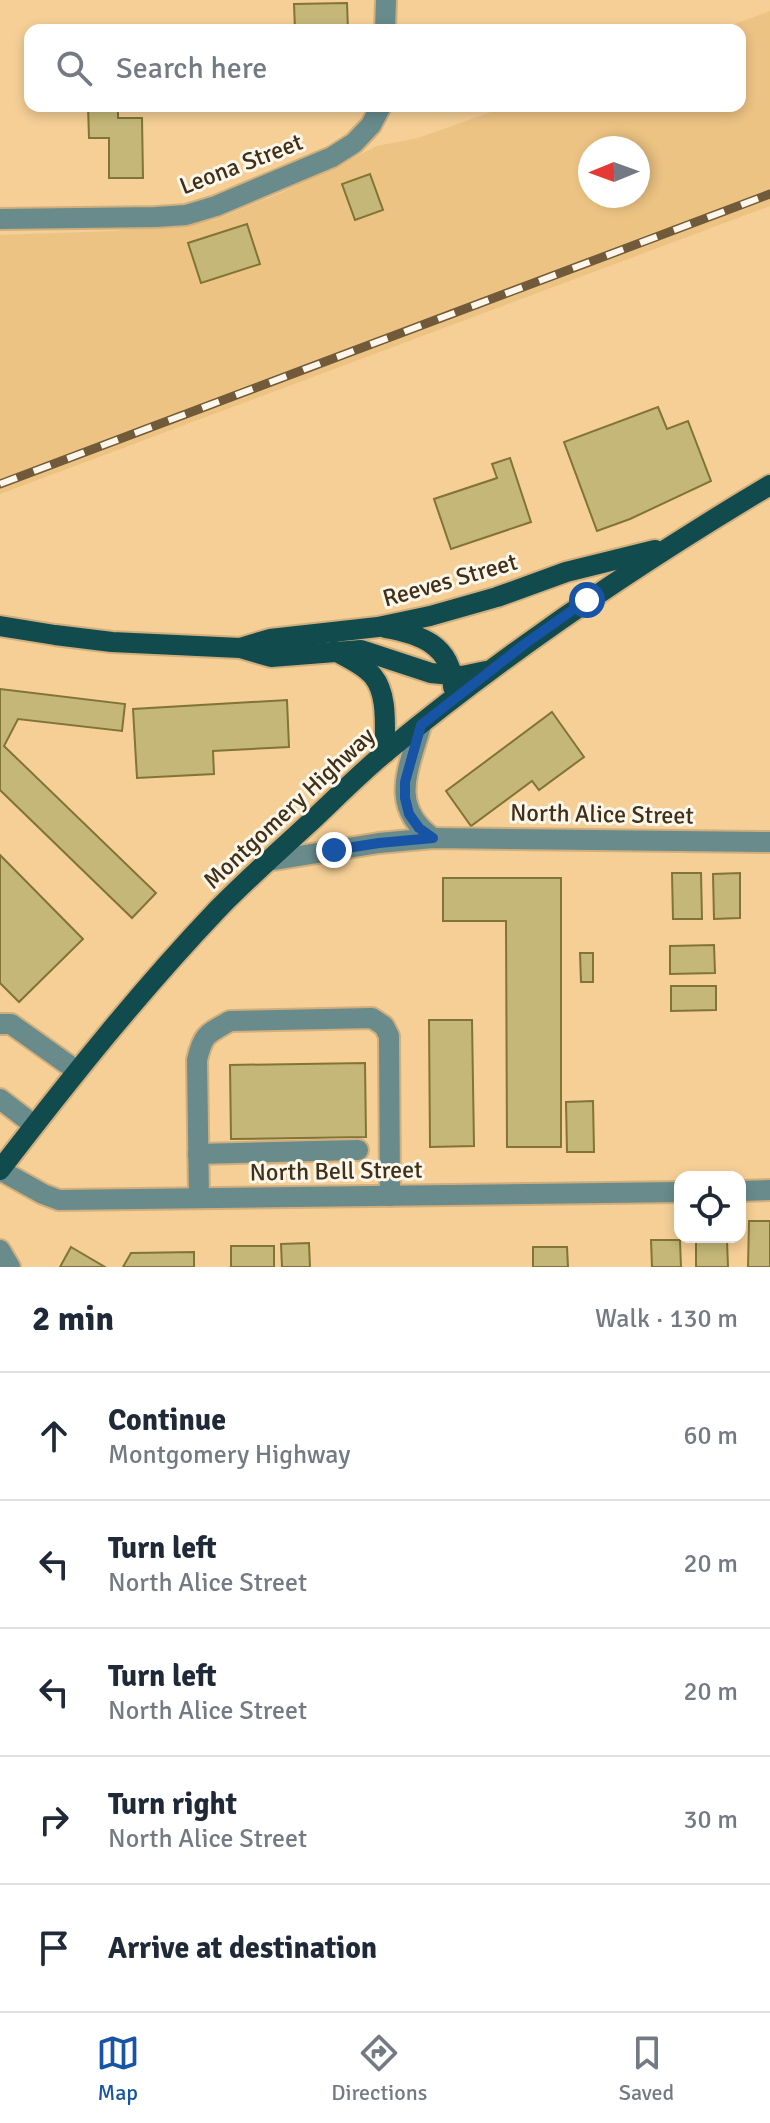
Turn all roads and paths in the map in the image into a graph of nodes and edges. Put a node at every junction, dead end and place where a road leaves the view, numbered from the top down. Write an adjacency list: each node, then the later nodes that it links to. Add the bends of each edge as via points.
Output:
1 (386, 0): 2 (street)
2 (385, 24)
3 (378, 112): 4 (street, Leona Street, via 354,143 332,157 186,215)
4 (0, 219)
5 (770, 485): 6 (main road, Montgomery Highway)
6 (670, 546): 8 (main road, Reeves Street); 11 (main road, Montgomery Highway)
7 (0, 626): 9 (main road, Reeves Street, via 112,642)
8 (378, 627): 9 (main road, Reeves Street, via 270,639); 12 (main road, via 428,641 442,652)
9 (240, 648): 10 (main road, Reeves Street, via 271,657)
10 (335, 651): 12 (main road, Reeves Street, via 361,650); 15 (main road, via 364,668 379,686)
11 (493, 669): 12 (main road, Reeves Street); 13 (main road, Montgomery Highway)
12 (452, 676): 13 (main road)
13 (446, 705): 14 (main road, Montgomery Highway)
14 (421, 725): 15 (main road, Montgomery Highway); 16 (street, via 405,798 409,814)
15 (385, 753): 18 (main road, Montgomery Highway)
16 (433, 838): 17 (street, North Alice Street); 18 (street, North Alice Street)
17 (770, 842)
18 (268, 861): 20 (main road, Montgomery Highway, via 160,972)
19 (0, 1024): 20 (street, via 11,1024)
20 (77, 1071): 22 (main road, Montgomery Highway)
21 (0, 1099): 22 (street)
22 (34, 1125): 25 (main road, Montgomery Highway)
23 (358, 1150): 24 (street)
24 (198, 1154): 29 (street, via 197,1060 202,1041 214,1030 237,1020 372,1018 389,1036); 30 (street)
25 (0, 1170): 30 (street, North Bell Street, via 59,1200)
26 (770, 1190): 27 (street)
27 (746, 1191)
28 (674, 1192): 29 (street, North Bell Street)
29 (390, 1196): 30 (street, North Bell Street)
30 (199, 1198)
31 (0, 1250): 32 (street)
32 (10, 1267)

